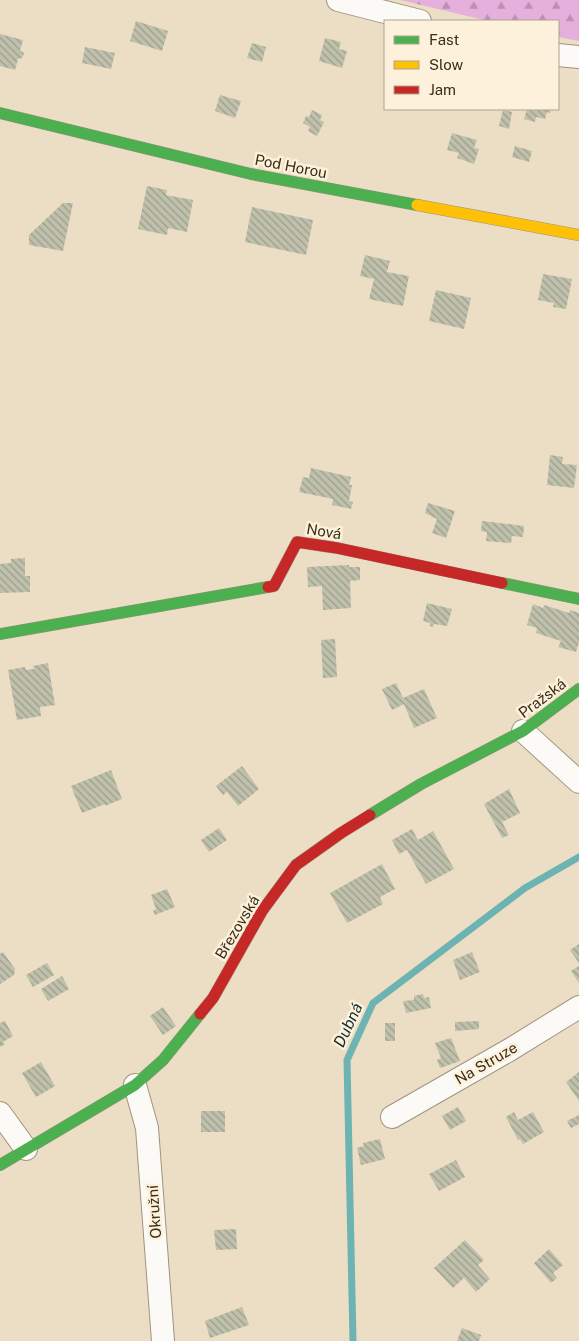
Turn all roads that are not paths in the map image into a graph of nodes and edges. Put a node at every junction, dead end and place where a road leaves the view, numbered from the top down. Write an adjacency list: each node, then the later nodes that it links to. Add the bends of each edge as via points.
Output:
1 (338, 0): 2 (street)
2 (416, 20)
3 (559, 55): 4 (street)
4 (579, 57)
5 (0, 113): 6 (street, Pod Horou, via 251,174)
6 (579, 235)
7 (579, 599): 8 (street, Nová, via 297,542 274,586)
8 (0, 634)
9 (579, 688): 10 (street, Pražská)
10 (523, 731): 11 (street); 13 (street, Březovská, via 421,784 296,865 262,911 213,998 163,1060)
11 (579, 782)
12 (579, 1007): 15 (street, Na Struze)
13 (135, 1085): 16 (street, Březovská); 18 (street, Okružní, via 148,1128)
14 (0, 1113): 16 (street)
15 (392, 1117)
16 (26, 1149): 17 (street, Březovská)
17 (0, 1165)
18 (163, 1341)

